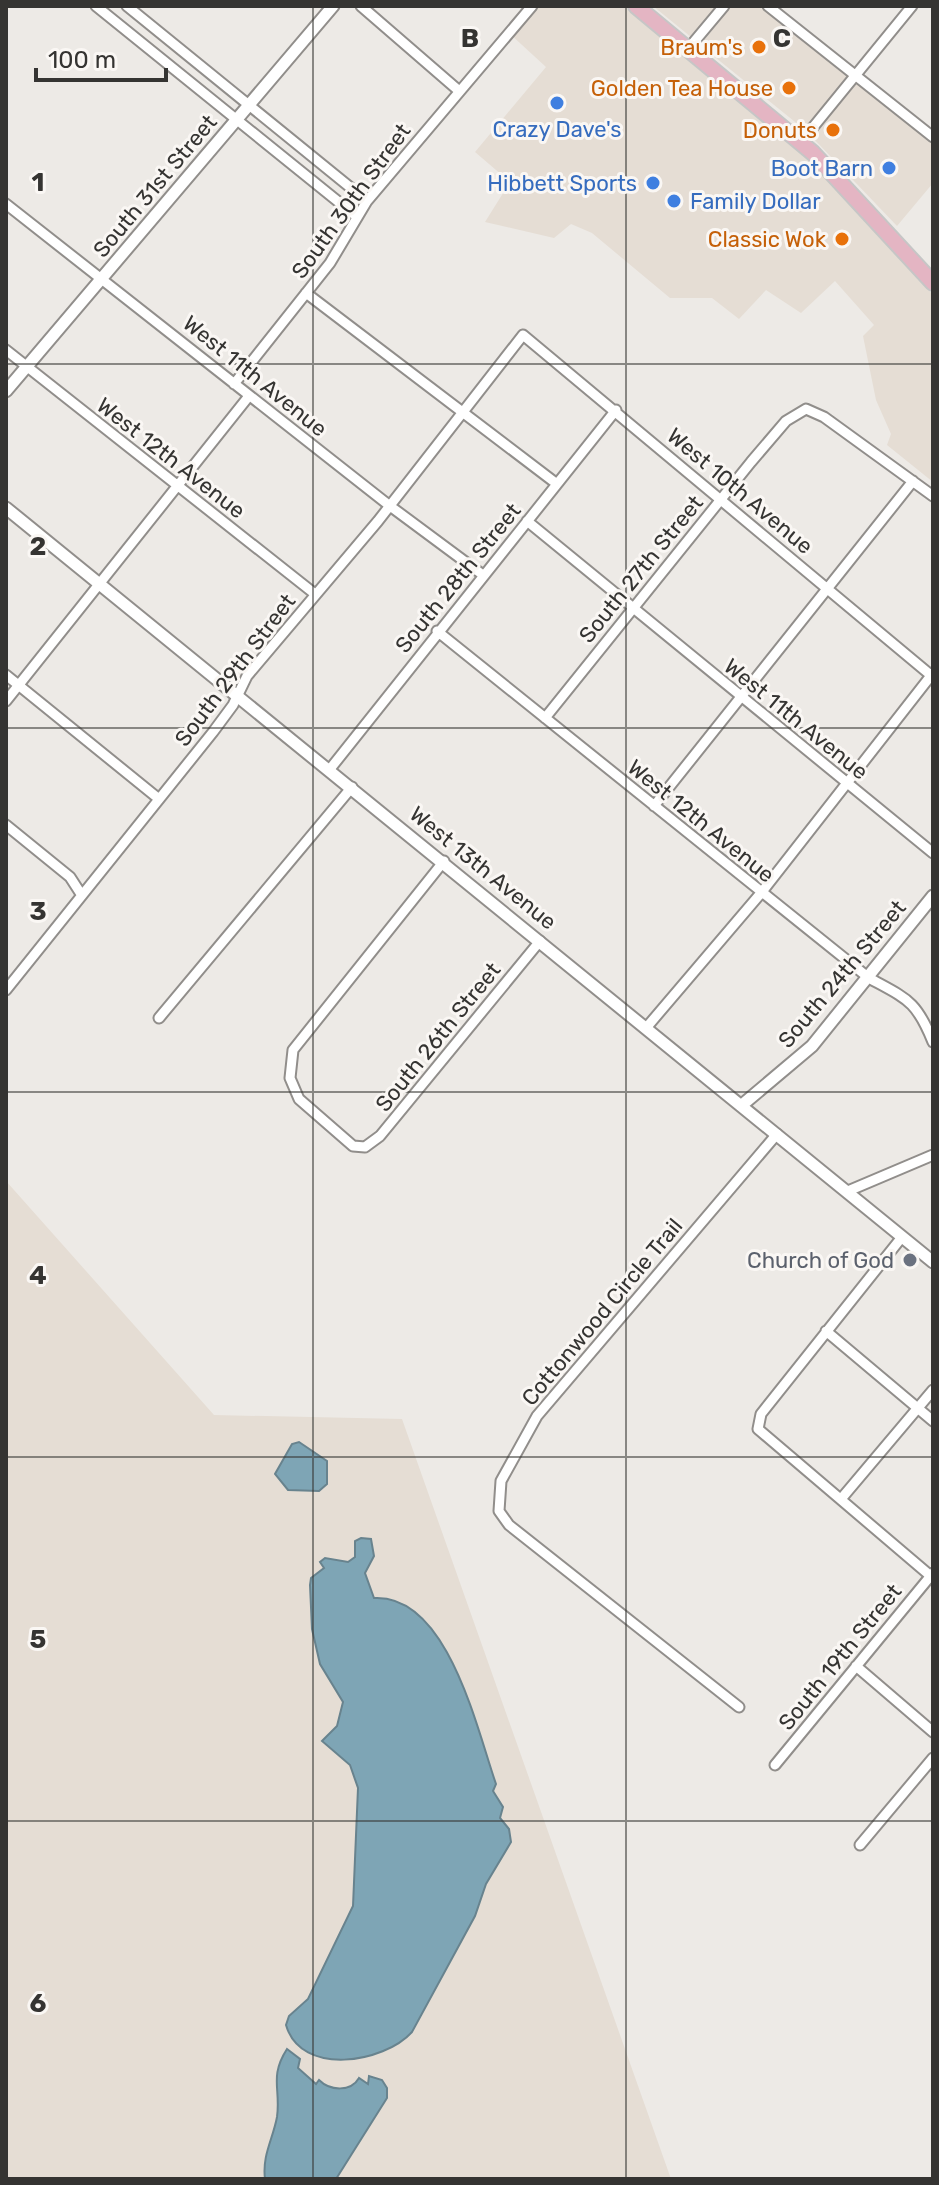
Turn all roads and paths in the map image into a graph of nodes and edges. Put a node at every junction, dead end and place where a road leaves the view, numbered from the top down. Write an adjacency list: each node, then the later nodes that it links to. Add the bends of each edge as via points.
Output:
1 (96, 6): 14 (street)
2 (127, 6): 13 (street)
3 (333, 6): 13 (street, South 31st Street)
4 (361, 6): 12 (street)
5 (532, 6): 12 (street, South 30th Street)
6 (636, 6): 10 (main road)
7 (724, 6): 10 (street)
8 (768, 6): 11 (street)
9 (912, 6): 11 (street)
10 (688, 49): 16 (main road)
11 (854, 76): 15 (street); 16 (street)
12 (458, 90): 17 (street, South 30th Street)
13 (250, 106): 14 (street, South 31st Street); 17 (street)
14 (237, 121): 19 (street); 20 (street, South 31st Street)
15 (933, 137)
16 (801, 142): 21 (main road)
17 (367, 201): 19 (street, South 30th Street)
18 (6, 204): 20 (street, West 11th Avenue)
19 (356, 216): 22 (street, South 30th Street)
20 (104, 279): 25 (street, South 31st Street); 26 (street, West 11th Avenue)
21 (933, 283)
22 (306, 293): 26 (street, South 30th Street); 30 (street)
23 (523, 335): 29 (street, West 10th Avenue); 30 (street, South 29th Street)
24 (6, 350): 25 (street, West 12th Avenue)
25 (27, 366): 27 (street, South 31st Street); 33 (street, West 12th Avenue)
26 (234, 384): 28 (street, West 11th Avenue)
27 (6, 391)
28 (249, 396): 33 (street); 36 (street, West 11th Avenue)
29 (616, 410): 32 (street, South 28th Street); 35 (street, West 10th Avenue)
30 (462, 413): 32 (street); 36 (street, South 29th Street)
31 (913, 481): 34 (street); 35 (street, South 27th Street, via 806,409 786,421); 41 (street)
32 (557, 484): 38 (street, South 28th Street)
33 (175, 485): 40 (street); 42 (street, West 12th Avenue)
34 (933, 496)
35 (721, 499): 41 (street, West 10th Avenue); 43 (street, South 27th Street)
36 (390, 506): 39 (street, West 11th Avenue); 42 (street, South 29th Street)
37 (6, 508): 40 (street, West 13th Avenue)
38 (527, 521): 39 (street, South 28th Street); 43 (street, West 11th Avenue)
39 (483, 575): 44 (street, South 28th Street)
40 (97, 582): 47 (street); 48 (street, West 13th Avenue)
41 (826, 588): 46 (street, West 10th Avenue); 49 (street)
42 (315, 594): 48 (street, South 29th Street)
43 (633, 608): 49 (street, West 11th Avenue); 51 (street, South 27th Street)
44 (437, 631): 51 (street, West 12th Avenue); 52 (street, South 28th Street)
45 (6, 675): 47 (street)
46 (932, 675): 53 (street)
47 (18, 685): 50 (street); 55 (street)
48 (238, 694): 52 (street, West 13th Avenue); 55 (street, South 29th Street)
49 (740, 697): 53 (street, West 11th Avenue); 56 (street)
50 (6, 701)
51 (545, 718): 56 (street, West 12th Avenue)
52 (330, 769): 54 (street, West 13th Avenue)
53 (847, 784): 58 (street, West 11th Avenue); 60 (street)
54 (352, 787): 59 (street, West 13th Avenue); 66 (street)
55 (159, 799): 61 (street, South 29th Street)
56 (654, 806): 60 (street, West 12th Avenue)
57 (6, 825): 61 (street, via 70,877)
58 (933, 853)
59 (444, 861): 63 (street, West 13th Avenue); 63 (street, South 26th Street, via 299,1039 289,1064 299,1099 358,1148 380,1136)
60 (761, 893): 64 (street, West 12th Avenue); 67 (street)
61 (81, 894): 65 (street, South 29th Street)
62 (933, 896): 64 (street, South 24th Street)
63 (540, 941): 67 (street, West 13th Avenue)
64 (869, 978): 68 (street, West 12th Avenue, via 920,1010); 69 (street, South 24th Street, via 797,1061)
65 (6, 990)
66 (159, 1018)
67 (646, 1028): 69 (street, West 13th Avenue)
68 (933, 1042)
69 (742, 1105): 70 (street, West 13th Avenue)
70 (777, 1134): 72 (street, West 13th Avenue); 82 (street, Cottonwood Circle Trail, via 537,1416 510,1461 498,1497 499,1511 509,1525)
71 (933, 1155): 72 (street)
72 (848, 1191): 73 (street, West 13th Avenue)
73 (902, 1237): 74 (street, West 13th Avenue); 75 (street)
74 (933, 1262)
75 (826, 1331): 77 (street); 79 (street, via 758,1422 761,1433)
76 (933, 1390): 77 (street)
77 (918, 1408): 78 (street); 79 (street)
78 (933, 1421)
79 (841, 1499): 80 (street)
80 (932, 1575): 81 (street, South 19th Street)
81 (856, 1666): 83 (street); 85 (street, South 19th Street)
82 (739, 1707)
83 (933, 1732)
84 (933, 1758): 86 (street)
85 (775, 1765)
86 (860, 1845)

